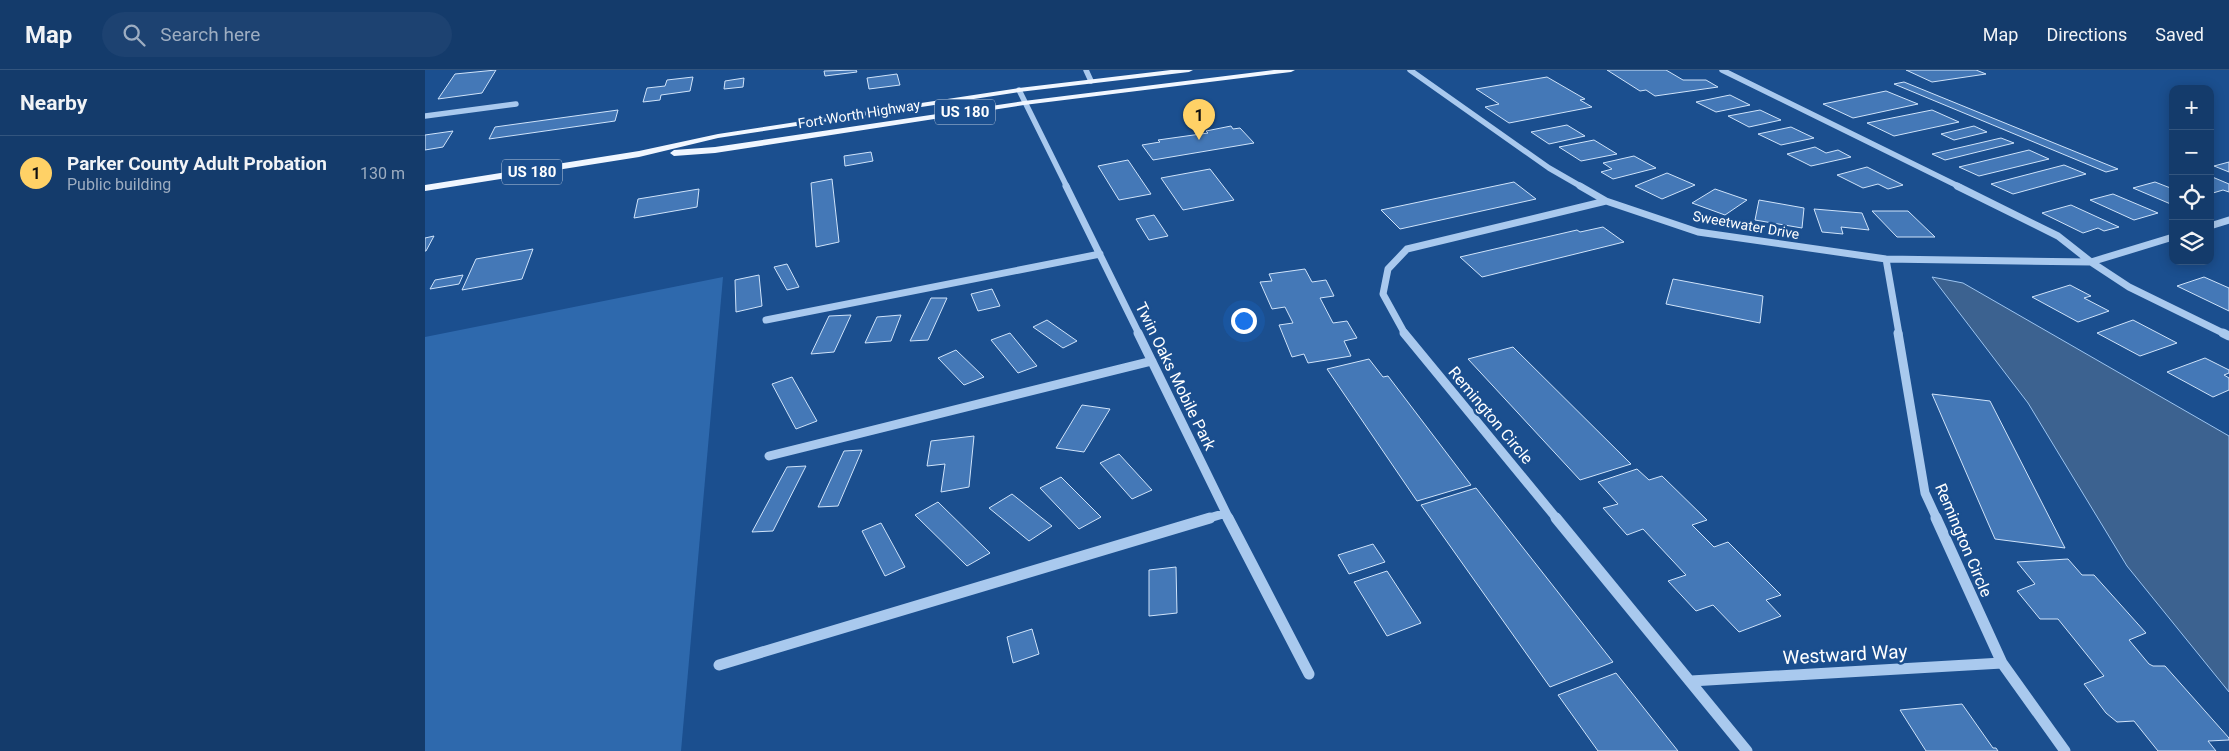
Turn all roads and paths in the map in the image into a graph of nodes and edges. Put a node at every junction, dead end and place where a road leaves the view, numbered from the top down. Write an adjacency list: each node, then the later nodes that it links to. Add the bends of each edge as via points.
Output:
1 (1086, 70): 8 (street)
2 (1189, 70): 8 (main road, Fort Worth Highway / US 180)
3 (1253, 70): 7 (main road)
4 (1291, 70): 7 (main road, Fort Worth Highway / US 180)
5 (1410, 70): 15 (street, Sweetwater Drive, via 1549,168)
6 (1722, 70): 21 (street, via 2058,236)
7 (1220, 79): 10 (main road, Fort Worth Highway / US 180)
8 (1091, 81): 9 (main road, Fort Worth Highway / US 180)
9 (1019, 90): 10 (street, Twin Oaks Mobile Park); 13 (main road, Fort Worth Highway / US 180, via 718,136)
10 (1024, 103): 13 (main road, Fort Worth Highway / US 180, via 715,150); 19 (street, Twin Oaks Mobile Park)
11 (516, 104): 12 (street)
12 (425, 116)
13 (639, 154): 14 (main road, Fort Worth Highway / US 180)
14 (425, 188)
15 (1606, 201): 20 (street, Sweetwater Drive, via 1698,232); 30 (street, Remington Circle, via 1407,249 1388,269 1383,294 1400,328)
16 (2229, 220): 17 (street)
17 (2214, 225)
18 (2169, 238): 21 (street, Sweetwater Drive)
19 (1100, 254): 22 (street); 24 (street, Twin Oaks Mobile Park)
20 (1886, 259): 21 (street, Sweetwater Drive); 27 (street, Remington Circle, via 1925,493)
21 (2091, 262): 23 (street, via 2129,287)
22 (766, 320)
23 (2229, 336)
24 (1152, 361): 25 (street); 26 (street, Twin Oaks Mobile Park)
25 (769, 456)
26 (1226, 512): 28 (street); 29 (street, Twin Oaks Mobile Park)
27 (2002, 663): 30 (street, Westward Way); 32 (street, Remington Circle)
28 (719, 665)
29 (1309, 674)
30 (1691, 681): 31 (street, Remington Circle)
31 (1747, 751)
32 (2065, 751)

